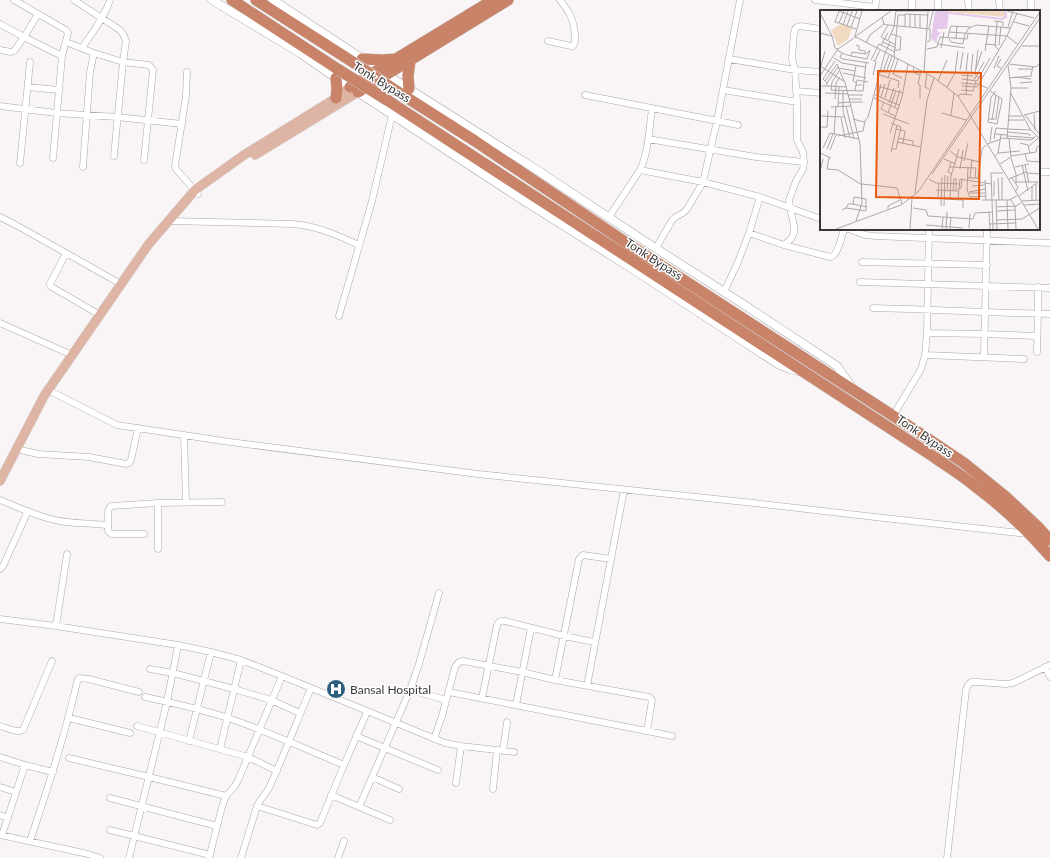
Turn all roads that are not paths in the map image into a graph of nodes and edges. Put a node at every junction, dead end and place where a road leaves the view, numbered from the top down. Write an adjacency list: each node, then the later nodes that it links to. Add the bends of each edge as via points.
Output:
1 (14, 0): 20 (street)
2 (74, 0): 16 (street)
3 (110, 0): 21 (street)
4 (212, 0): 41 (street)
5 (232, 0): 41 (highway, Tonk Bypass)
6 (256, 0): 120 (highway, bridge)
7 (273, 0): 31 (street)
8 (493, 0): 32 (highway)
9 (508, 0): 34 (highway)
10 (560, 0): 25 (street, via 573,21 575,45)
11 (740, 0): 33 (street)
12 (815, 0): 17 (street)
13 (876, 0): 17 (street)
14 (968, 0): 18 (street)
15 (999, 0): 19 (street)
16 (82, 2): 21 (street)
17 (875, 9)
18 (969, 10)
19 (1000, 10)
20 (38, 14): 24 (street); 26 (street, via 66,30)
21 (102, 19): 27 (street); 36 (street, via 123,34 126,41)
22 (0, 24): 24 (street)
23 (820, 29): 37 (street, via 797,26 795,29 792,58)
24 (24, 37): 28 (street, via 14,51); 30 (street)
25 (548, 41)
26 (66, 42): 27 (street); 30 (street)
27 (82, 48): 29 (street)
28 (0, 50)
29 (94, 53): 36 (street); 56 (street)
30 (62, 56): 44 (street)
31 (362, 59): 32 (highway); 39 (street)
32 (397, 59): 39 (highway)
33 (729, 59): 37 (street); 46 (street)
34 (410, 61): 39 (highway); 43 (highway)
35 (30, 62): 42 (street)
36 (123, 62): 58 (street); 59 (street, via 151,67)
37 (795, 70): 40 (street); 47 (street)
38 (187, 72): 61 (street)
39 (383, 72): 43 (street); 45 (highway)
40 (820, 72)
41 (337, 74): 45 (street); 50 (highway); 118 (highway, Tonk Bypass, bridge, via 387,100)
42 (28, 87): 44 (street); 53 (street)
43 (409, 89): 77 (street)
44 (58, 90): 55 (street)
45 (354, 90): 50 (main road); 57 (street); 73 (main road)
46 (723, 90): 51 (street); 60 (street)
47 (796, 91): 48 (street); 51 (street)
48 (820, 94)
49 (584, 95): 54 (street)
50 (336, 98): 73 (main road, via 244,155)
51 (797, 102): 68 (street, via 796,134)
52 (0, 106): 53 (street)
53 (26, 109): 55 (street); 69 (street)
54 (652, 109): 60 (street); 63 (street)
55 (56, 113): 56 (street); 66 (street)
56 (86, 115): 58 (street); 70 (street)
57 (392, 115): 89 (street); 118 (street, via 778,364)
58 (117, 117): 59 (street); 65 (street)
59 (148, 120): 61 (street); 67 (street)
60 (717, 121): 62 (street); 64 (street)
61 (182, 124): 73 (street, via 175,166)
62 (738, 125)
63 (648, 139): 64 (street); 71 (street, via 646,155)
64 (711, 149): 68 (street); 72 (street)
65 (114, 156)
66 (53, 158)
67 (144, 160)
68 (804, 162): 75 (street, via 789,200)
69 (20, 163)
70 (83, 167)
71 (640, 170): 72 (street); 77 (street)
72 (703, 182): 74 (street); 90 (street, via 687,209 671,222)
73 (197, 192): 79 (main road)
74 (760, 197): 75 (street); 84 (street)
75 (790, 207): 78 (street); 88 (street, via 794,233)
76 (0, 217): 91 (street)
77 (609, 217): 90 (street)
78 (820, 219)
79 (168, 221): 89 (street, via 306,225); 96 (main road)
80 (844, 230): 88 (street, via 833,257)
81 (851, 230): 85 (street, via 865,235)
82 (929, 230): 85 (street)
83 (987, 230): 86 (street)
84 (749, 233): 88 (street); 101 (street)
85 (929, 239): 86 (street); 93 (street)
86 (987, 240): 87 (street); 94 (street)
87 (1050, 243)
88 (784, 244)
89 (359, 245): 108 (street)
90 (656, 248): 101 (street)
91 (66, 254): 96 (street); 107 (street, via 50,286)
92 (862, 262): 93 (street)
93 (928, 263): 94 (street); 97 (street)
94 (987, 266): 98 (street)
95 (860, 282): 97 (street)
96 (122, 284): 107 (main road)
97 (928, 284): 98 (street); 103 (street)
98 (986, 286): 99 (street); 104 (street)
99 (1038, 287): 100 (street); 105 (street)
100 (1050, 288)
101 (724, 292): 120 (street, via 837,366)
102 (873, 308): 103 (street)
103 (927, 309): 104 (street); 110 (street)
104 (985, 312): 105 (street); 111 (street)
105 (1038, 314): 106 (street); 112 (street)
106 (1050, 314)
107 (100, 315): 114 (main road)
108 (339, 316)
109 (0, 323): 114 (street)
110 (927, 333): 111 (street); 115 (street)
111 (984, 334): 112 (street); 116 (street)
112 (1037, 336): 113 (street)
113 (1037, 352)
114 (72, 355): 119 (main road)
115 (925, 355): 116 (street); 121 (street, via 921,370)
116 (984, 357): 117 (street)
117 (1024, 359)
118 (806, 374): 134 (highway, Tonk Bypass, via 976,486)
119 (48, 390): 122 (street, via 117,425); 124 (main road)
120 (854, 390): 121 (highway)
121 (893, 416): 135 (highway, via 964,463 1006,497)
122 (138, 428): 123 (street); 124 (street, via 131,460 126,464 89,458 48,456)
123 (184, 435): 126 (street, via 478,474); 128 (street)
124 (16, 449): 125 (main road)
125 (1, 478)
126 (624, 490): 134 (street); 139 (street)
127 (0, 500): 131 (street)
128 (186, 502): 129 (street); 130 (street)
129 (222, 502)
130 (158, 503): 132 (street, via 111,506 108,510); 136 (street)
131 (28, 511): 132 (street, via 61,521); 140 (street)
132 (108, 523): 133 (street, via 108,531 111,534)
133 (144, 534)
134 (1030, 534): 138 (highway, Tonk Bypass)
135 (1050, 540)
136 (158, 550)
137 (67, 554): 143 (street)
138 (1050, 555)
139 (611, 559): 145 (street, via 586,555 579,559); 146 (street)
140 (0, 569)
141 (439, 593): 163 (street)
142 (0, 619): 143 (street)
143 (56, 626): 147 (street)
144 (531, 628): 145 (street); 151 (street, via 501,620 498,622); 154 (street)
145 (564, 636): 146 (street); 159 (street)
146 (594, 642): 160 (street)
147 (178, 645): 148 (street); 155 (street)
148 (211, 652): 149 (street); 158 (street)
149 (241, 660): 156 (street); 162 (street)
150 (52, 661): 179 (street, via 23,730 15,731)
151 (489, 666): 154 (street); 165 (street, via 459,662 455,667); 167 (street)
152 (1048, 666): 157 (street); 230 (street, via 1013,683 970,682 968,685)
153 (150, 669): 155 (street)
154 (522, 672): 159 (street); 171 (street)
155 (173, 673): 158 (street); 170 (street)
156 (282, 676): 161 (street); 168 (street)
157 (1050, 677)
158 (204, 680): 162 (street); 172 (street)
159 (555, 680): 160 (street)
160 (587, 686): 183 (street, via 651,698)
161 (311, 688): 173 (street); 174 (street)
162 (234, 689): 168 (street); 176 (street)
163 (410, 690): 169 (street); 178 (street)
164 (139, 692): 175 (street, via 80,678)
165 (449, 692): 167 (street); 169 (street)
166 (145, 697): 170 (street)
167 (482, 698): 171 (street)
168 (271, 700): 174 (street); 181 (street)
169 (446, 700): 187 (street)
170 (167, 702): 172 (street); 182 (street)
171 (516, 705): 183 (street)
172 (197, 709): 176 (street); 188 (street)
173 (367, 712): 178 (street); 185 (street)
174 (300, 713): 189 (street)
175 (69, 718): 184 (street); 202 (street)
176 (227, 718): 181 (street); 192 (street)
177 (507, 722): 193 (street)
178 (395, 723): 187 (street); 191 (street)
179 (0, 726)
180 (137, 726): 182 (street)
181 (259, 729): 189 (street); 196 (street)
182 (159, 732): 188 (street); 203 (street)
183 (647, 732): 186 (street)
184 (130, 733)
185 (356, 736): 191 (street); 199 (street)
186 (672, 736)
187 (434, 739): 190 (street)
188 (189, 741): 192 (street)
189 (289, 742): 199 (street); 201 (street)
190 (461, 746): 193 (street); 205 (street)
191 (384, 747): 200 (street); 204 (street)
192 (220, 749): 196 (street)
193 (500, 750): 194 (street); 208 (street)
194 (514, 752)
195 (0, 757): 198 (street)
196 (248, 757): 201 (street); 211 (street, via 237,782)
197 (69, 758): 203 (street)
198 (25, 765): 202 (street); 209 (street)
199 (344, 765): 210 (street)
200 (438, 770)
201 (277, 771): 213 (street)
202 (53, 772): 223 (street)
203 (149, 777): 211 (street); 214 (street)
204 (372, 777): 207 (street); 215 (street)
205 (456, 783)
206 (0, 787): 209 (street)
207 (399, 789)
208 (493, 789)
209 (16, 792): 217 (street)
210 (331, 795): 213 (street, via 317,825); 215 (street)
211 (226, 796): 219 (street)
212 (110, 798): 214 (street)
213 (257, 806): 228 (street)
214 (142, 807): 219 (street); 222 (street)
215 (359, 807): 218 (street)
216 (0, 815): 217 (street)
217 (8, 818): 221 (street)
218 (390, 820)
219 (217, 826): 225 (street)
220 (110, 830): 222 (street)
221 (1, 835): 223 (street)
222 (134, 836): 225 (street); 227 (street)
223 (30, 841): 226 (street)
224 (344, 841): 229 (street)
225 (210, 857)
226 (100, 858)
227 (129, 858)
228 (241, 858)
229 (338, 858)
230 (947, 858)

